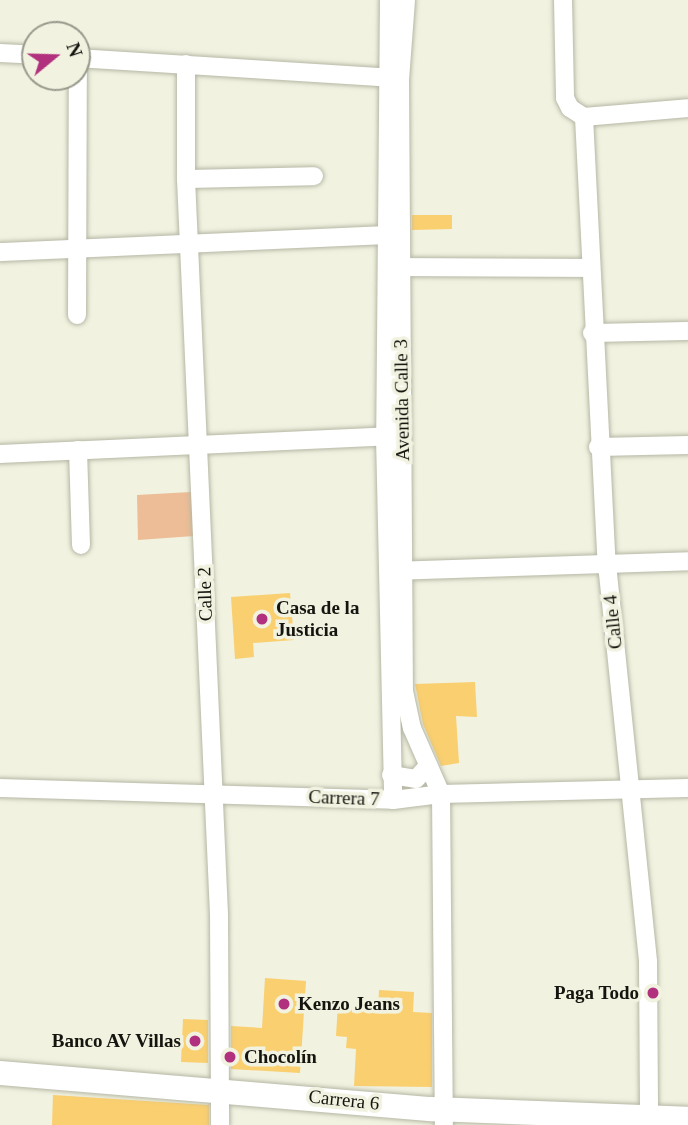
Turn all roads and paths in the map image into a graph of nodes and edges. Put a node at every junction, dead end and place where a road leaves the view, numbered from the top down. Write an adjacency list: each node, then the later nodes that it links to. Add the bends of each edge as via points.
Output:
1 (389, 0): 8 (street, Avenida Calle 3)
2 (406, 0): 8 (street, Avenida Calle 3)
3 (563, 0): 11 (street, via 565,98 570,108)
4 (0, 53): 5 (street)
5 (21, 54)
6 (91, 59): 7 (street)
7 (186, 64): 8 (street); 13 (street, Calle 2)
8 (393, 78): 14 (street, Avenida Calle 3); 18 (street, Avenida Calle 3)
9 (77, 91): 16 (street)
10 (688, 108): 11 (street)
11 (584, 117): 19 (street, Calle 4)
12 (314, 176): 13 (street)
13 (186, 179): 15 (street, Calle 2)
14 (384, 235): 15 (street); 23 (street, Avenida Calle 3)
15 (189, 243): 16 (street); 24 (street, Calle 2)
16 (76, 248): 17 (street); 20 (street)
17 (0, 252)
18 (400, 267): 19 (street); 23 (street, Avenida Calle 3)
19 (589, 268): 22 (street, Calle 4)
20 (77, 315)
21 (688, 331): 22 (street)
22 (592, 333): 26 (street, Calle 4)
23 (394, 436): 24 (street); 32 (street, Avenida Calle 3)
24 (199, 444): 27 (street); 38 (street, Calle 2)
25 (688, 445): 26 (street)
26 (598, 447): 31 (street, Calle 4)
27 (78, 450): 28 (street); 29 (street)
28 (0, 454)
29 (81, 545)
30 (688, 561): 31 (street)
31 (607, 564): 32 (street); 36 (street, Calle 4)
32 (395, 571): 33 (street, Avenida Calle 3, via 404,691); 34 (street, Avenida Calle 3)
33 (428, 766): 34 (street, via 416,779); 39 (street, Avenida Calle 3)
34 (391, 775): 40 (street, Avenida Calle 3)
35 (0, 788): 38 (street, Carrera 7)
36 (629, 788): 37 (street, Carrera 7); 39 (street, Carrera 7); 45 (street, Calle 4, via 648,962)
37 (688, 788)
38 (212, 794): 40 (street, Carrera 7); 42 (street, Calle 2, via 219,914)
39 (441, 794): 40 (street, Carrera 7); 43 (street)
40 (393, 800)
41 (0, 1073): 42 (main road, Carrera 6)
42 (217, 1088): 43 (main road, Carrera 6); 46 (street, Calle 2)
43 (444, 1117): 45 (main road, Carrera 6)
44 (688, 1119): 45 (main road, Carrera 6)
45 (649, 1122)
46 (220, 1125)

